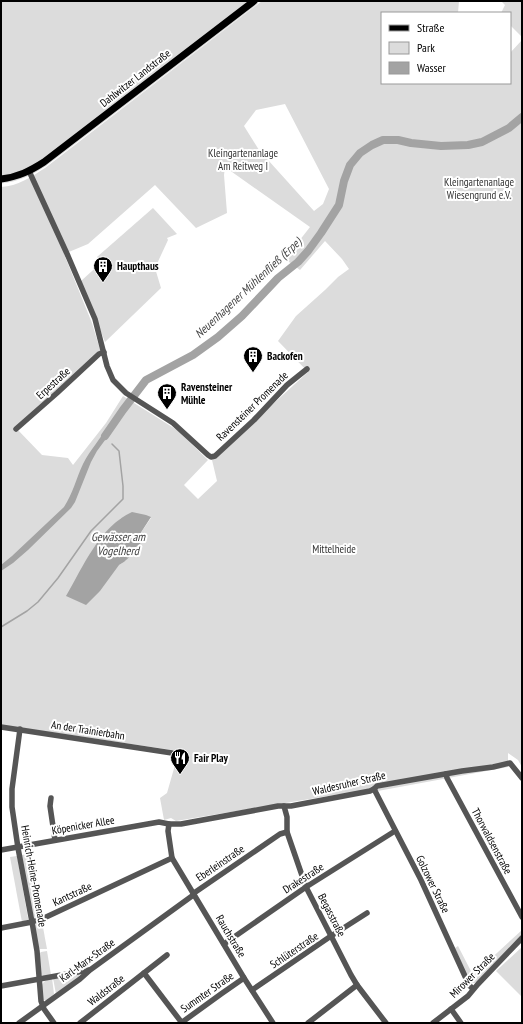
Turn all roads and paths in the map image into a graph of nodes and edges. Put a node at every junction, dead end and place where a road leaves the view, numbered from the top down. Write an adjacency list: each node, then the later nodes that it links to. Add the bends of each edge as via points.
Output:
1 (254, 1): 2 (main road, Dahlwitzer Landstraße, via 62,149)
2 (28, 171): 3 (main road, Dahlwitzer Landstraße); 4 (street, via 95,319)
3 (1, 179)
4 (104, 352): 5 (street, Ravensteiner Promenade, via 111,376 127,395 173,423 211,457 254,420 287,385); 6 (street, Erpestraße)
5 (307, 370)
6 (16, 429)
7 (1, 727): 8 (street, An der Trainierbahn)
8 (20, 729): 9 (street, An der Trainierbahn); 19 (street, Heinrich-Heine-Promenade, via 11,798)
9 (172, 753)
10 (446, 774): 11 (street, Waldesruher Straße, via 510,763); 12 (street, Waldesruher Straße, via 377,786); 26 (street, Thorwaldsenstraße)
11 (522, 778)
12 (374, 789): 14 (street, Waldesruher Straße); 16 (street, Golzower Straße)
13 (51, 798): 18 (street)
14 (284, 806): 15 (street, Waldesruher Straße); 17 (street, Begasstraße)
15 (169, 824): 18 (street, Köpenicker Allee, via 159,822); 21 (street, Rauchstraße)
16 (395, 831): 22 (street, Drakestraße); 39 (street, Golzower Straße)
17 (287, 832): 22 (street, Begasstraße); 23 (street, Eberleinstraße, via 280,834)
18 (55, 840): 19 (street, Köpenicker Allee)
19 (18, 848): 20 (street, Köpenicker Allee); 27 (street, Heinrich-Heine-Promenade)
20 (1, 850)
21 (172, 858): 23 (street, Rauchstraße); 27 (street, Kantstraße)
22 (306, 887): 29 (street, Begasstraße); 31 (street, Drakestraße)
23 (194, 893): 25 (street, Eberleinstraße); 31 (street, Rauchstraße)
24 (367, 913): 29 (street, Schlüterstraße)
25 (167, 914): 33 (street, Karl-Marx-Straße)
26 (522, 916)
27 (32, 922): 28 (street, Kantstraße); 36 (street, Heinrich-Heine-Promenade)
28 (1, 928)
29 (332, 936): 37 (street, Begasstraße); 40 (street, Schlüterstraße)
30 (522, 938): 39 (street, Mirower Straße)
31 (224, 944): 35 (street, Rauchstraße)
32 (167, 955): 34 (street, Waldstraße)
33 (90, 970): 36 (street); 41 (street, Karl-Marx-Straße)
34 (144, 972): 45 (street, Waldstraße); 46 (street)
35 (244, 978): 40 (street, Rauchstraße); 46 (street, Summter Straße)
36 (40, 979): 38 (street); 41 (street, Heinrich-Heine-Promenade)
37 (357, 985): 48 (street); 49 (street, Begasstraße)
38 (1, 986)
39 (473, 989): 42 (street, Mirower Straße)
40 (252, 990): 47 (street, Rauchstraße)
41 (42, 1005): 43 (street, Karl-Marx-Straße); 44 (street, Heinrich-Heine-Promenade)
42 (451, 1009): 50 (street, Mirower Straße); 51 (street)
43 (19, 1023)
44 (54, 1023)
45 (80, 1023)
46 (181, 1023)
47 (273, 1023)
48 (308, 1023)
49 (386, 1023)
50 (433, 1023)
51 (461, 1023)

